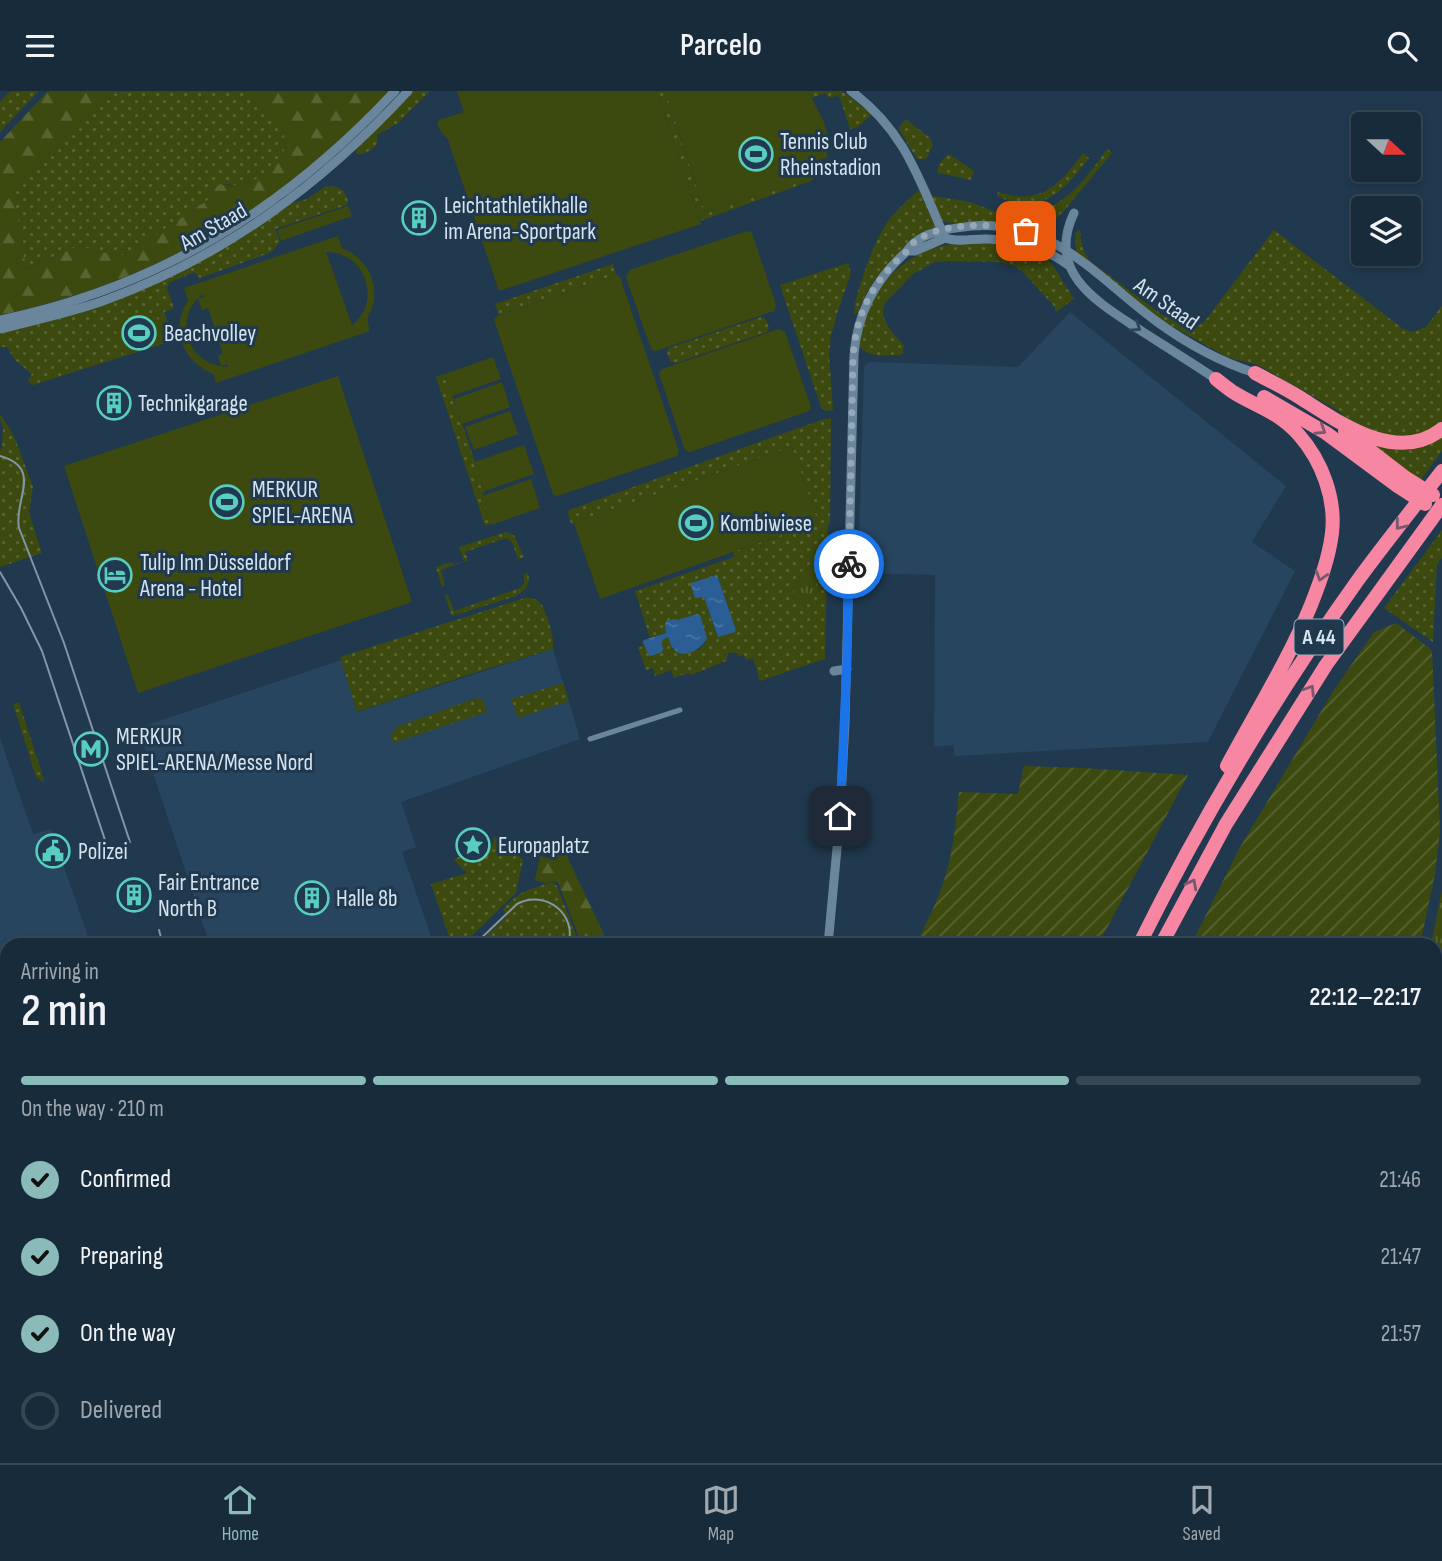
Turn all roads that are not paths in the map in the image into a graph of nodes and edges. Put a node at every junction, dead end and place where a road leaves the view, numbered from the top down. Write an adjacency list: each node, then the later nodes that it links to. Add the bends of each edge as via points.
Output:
1 (395, 91): 11 (street, Am Staad, via 312,171 211,241 100,292)
2 (408, 91): 12 (street, Am Staad, via 315,180 220,247 128,292)
3 (850, 91): 5 (street, via 876,112 900,142)
4 (1074, 213): 8 (street)
5 (937, 219): 6 (street); 7 (street)
6 (943, 234): 7 (street); 8 (street, Am Staad, via 985,225 1018,229); 9 (street); 10 (street, Am Staad, via 957,241 1013,241)
7 (928, 236): 9 (street)
8 (1065, 250): 10 (street, Am Staad); 13 (street, Am Staad, via 1165,327 1208,353)
9 (908, 251): 21 (street, via 869,296 855,338)
10 (1070, 266): 14 (street, Am Staad, one-way to 14, via 1089,294)
11 (0, 320)
12 (0, 329)
13 (1255, 373): 15 (highway)
14 (1216, 379): 18 (highway, one-way to 18, via 1299,416); 25 (highway, one-way to 25, via 1287,422 1312,451 1328,487 1332,533 1303,625 1223,774)
15 (1328, 416): 16 (highway, via 1384,442 1422,441); 18 (highway)
16 (1442, 429)
17 (1442, 471): 25 (highway, A 44, one-way to 25, via 1303,660)
18 (1403, 482): 19 (highway); 20 (highway)
19 (1442, 502): 28 (highway, A 44, one-way to 19, via 1226,824 1325,665)
20 (1442, 512)
21 (846, 669): 22 (street); 26 (street, via 841,805)
22 (834, 671)
23 (680, 710): 24 (street)
24 (590, 739)
25 (1208, 813): 27 (highway, A 44)
26 (829, 938)
27 (1142, 938)
28 (1165, 938)

